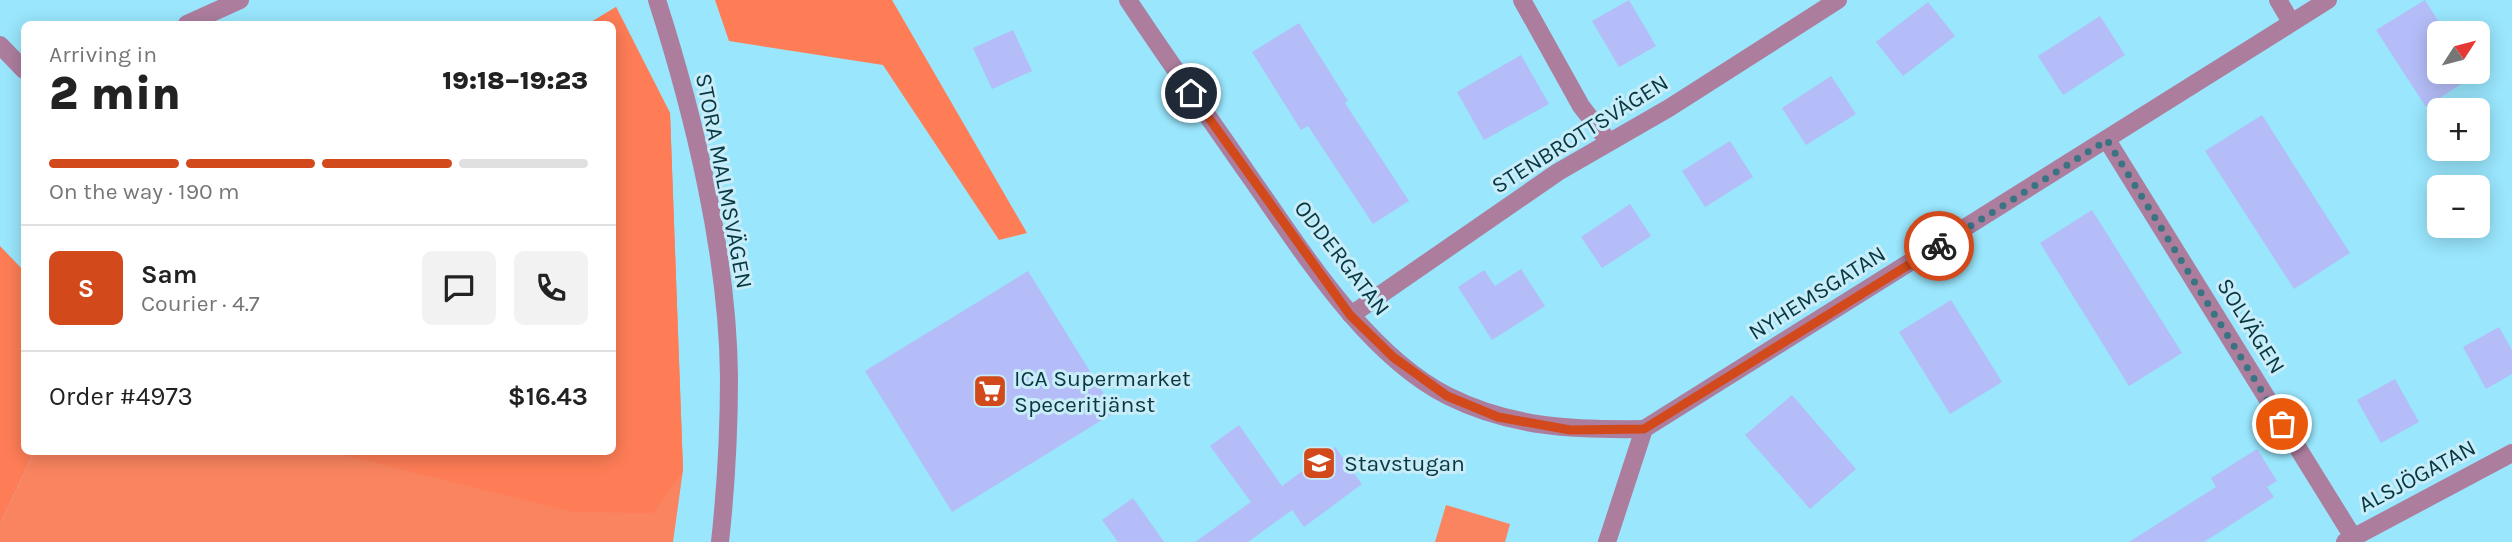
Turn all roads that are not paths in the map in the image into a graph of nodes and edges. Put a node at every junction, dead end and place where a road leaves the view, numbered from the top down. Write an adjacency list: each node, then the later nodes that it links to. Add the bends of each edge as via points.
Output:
1 (240, 0): 8 (street)
2 (657, 0): 18 (street, STORA MALMSVÄGEN, via 685,96 715,242 723,310 729,375)
3 (1128, 0): 14 (street, ODDERGATAN)
4 (1522, 0): 13 (street, via 1581,106)
5 (1838, 0): 13 (street, STENBROTTSVÄGEN)
6 (2278, 0): 9 (street)
7 (2328, 0): 9 (street, NYHEMSGATAN)
8 (194, 21)
9 (2291, 22): 12 (street, NYHEMSGATAN)
10 (0, 45): 11 (street)
11 (21, 68)
12 (2107, 140): 15 (street, NYHEMSGATAN); 17 (street, SOLVÄGEN)
13 (1609, 142): 14 (street, STENBROTTSVÄGEN)
14 (1350, 315): 15 (street, ODDERGATAN, via 1393,357 1447,396 1498,417 1570,430)
15 (1644, 429): 19 (street)
16 (2512, 453): 17 (street, ALSJÖGATAN)
17 (2349, 540)
18 (720, 542)
19 (1607, 542)

